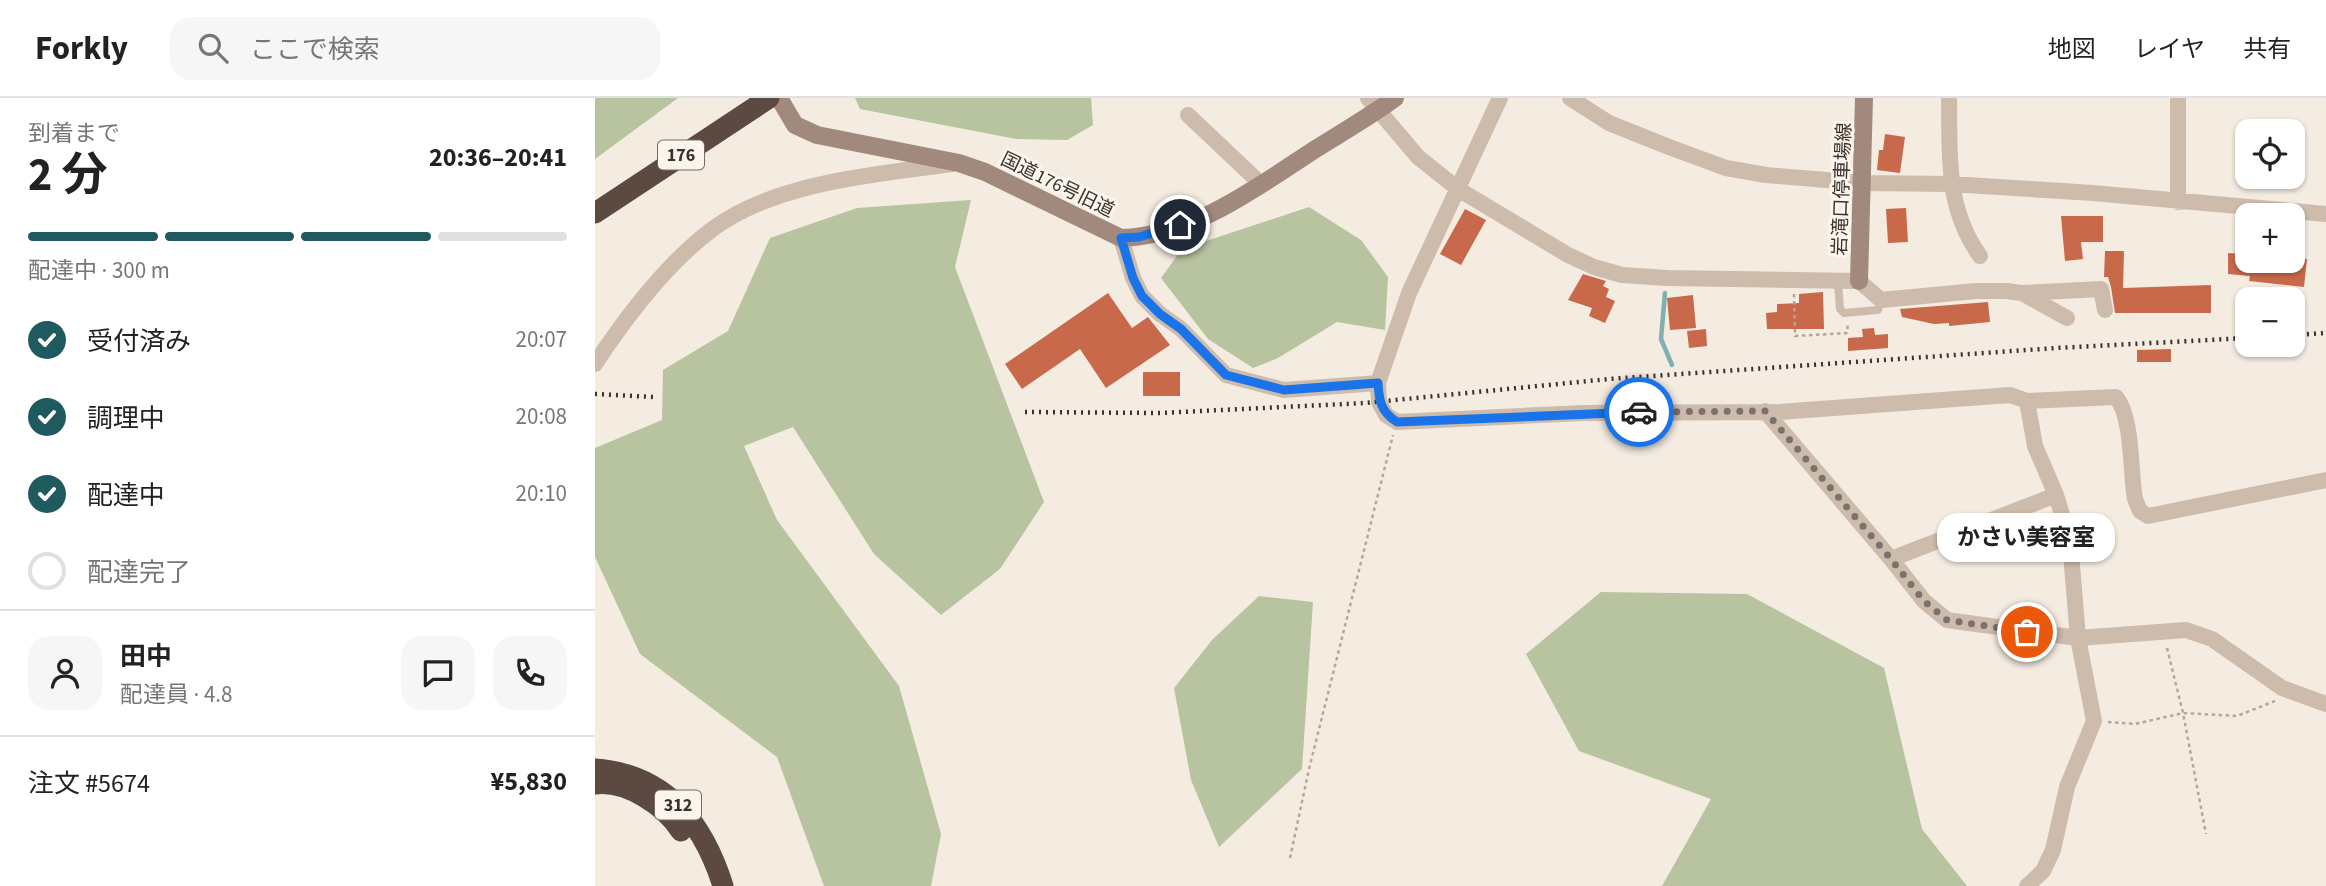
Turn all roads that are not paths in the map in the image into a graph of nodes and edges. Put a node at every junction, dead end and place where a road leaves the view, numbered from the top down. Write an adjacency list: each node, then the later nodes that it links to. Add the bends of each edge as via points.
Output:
1 (769, 98): 17 (highway, 176)
2 (779, 98): 11 (street, 国道176号旧道, via 795,125 817,135)
3 (1395, 98): 9 (street, 国道176号旧道)
4 (1500, 98): 15 (street)
5 (1570, 98): 12 (street, via 1609,123 1726,168)
6 (1864, 98): 12 (street, 岩滝口停車場線)
7 (1949, 98): 14 (street)
8 (2178, 98): 16 (street)
9 (1372, 105): 13 (street, 国道176号旧道); 15 (street, via 1418,157)
10 (1188, 115): 13 (street)
11 (959, 163): 19 (street, 国道176号旧道); 27 (street, 国道176号旧道, via 853,177 769,199 714,228 664,275 619,327)
12 (1863, 183): 14 (street); 21 (street, 岩滝口停車場線)
13 (1261, 184): 19 (street, 国道176号旧道, via 1200,219)
14 (1951, 184): 16 (street); 20 (street, via 1959,221)
15 (1458, 189): 22 (street, via 1568,255 1622,275); 28 (street, via 1409,293)
16 (2178, 202): 18 (street)
17 (595, 213)
18 (2326, 214)
19 (1121, 238): 28 (street, via 1142,296 1226,375 1284,390)
20 (1980, 256)
21 (1859, 281): 22 (street); 24 (street)
22 (1837, 282): 24 (lane, via 1844,313 1878,310)
23 (2022, 293): 24 (street, via 1976,291); 25 (street, via 2101,289); 26 (street)
24 (1881, 300)
25 (2105, 310)
26 (2067, 318)
27 (595, 364)
28 (1378, 383): 30 (street, via 1386,415 1397,422)
29 (2027, 401): 30 (street, via 2010,395); 31 (street, via 2116,397 2126,418 2135,499 2140,512 2148,516); 32 (street, via 2035,446)
30 (1765, 411): 33 (street)
31 (2326, 480)
32 (2056, 495): 33 (street); 34 (street, via 2070,541)
33 (1891, 559): 34 (street, via 1924,601 1947,620)
34 (2078, 638): 35 (street, via 2186,630 2212,639 2282,688); 40 (street, via 2094,721 2067,787 2053,850 2043,871)
35 (2326, 704)
36 (595, 769): 39 (highway, 312, via 638,776 670,796 703,839)
37 (595, 783): 38 (highway, 312, via 638,794 671,815)
38 (709, 886)
39 (723, 886)
40 (2027, 886)

